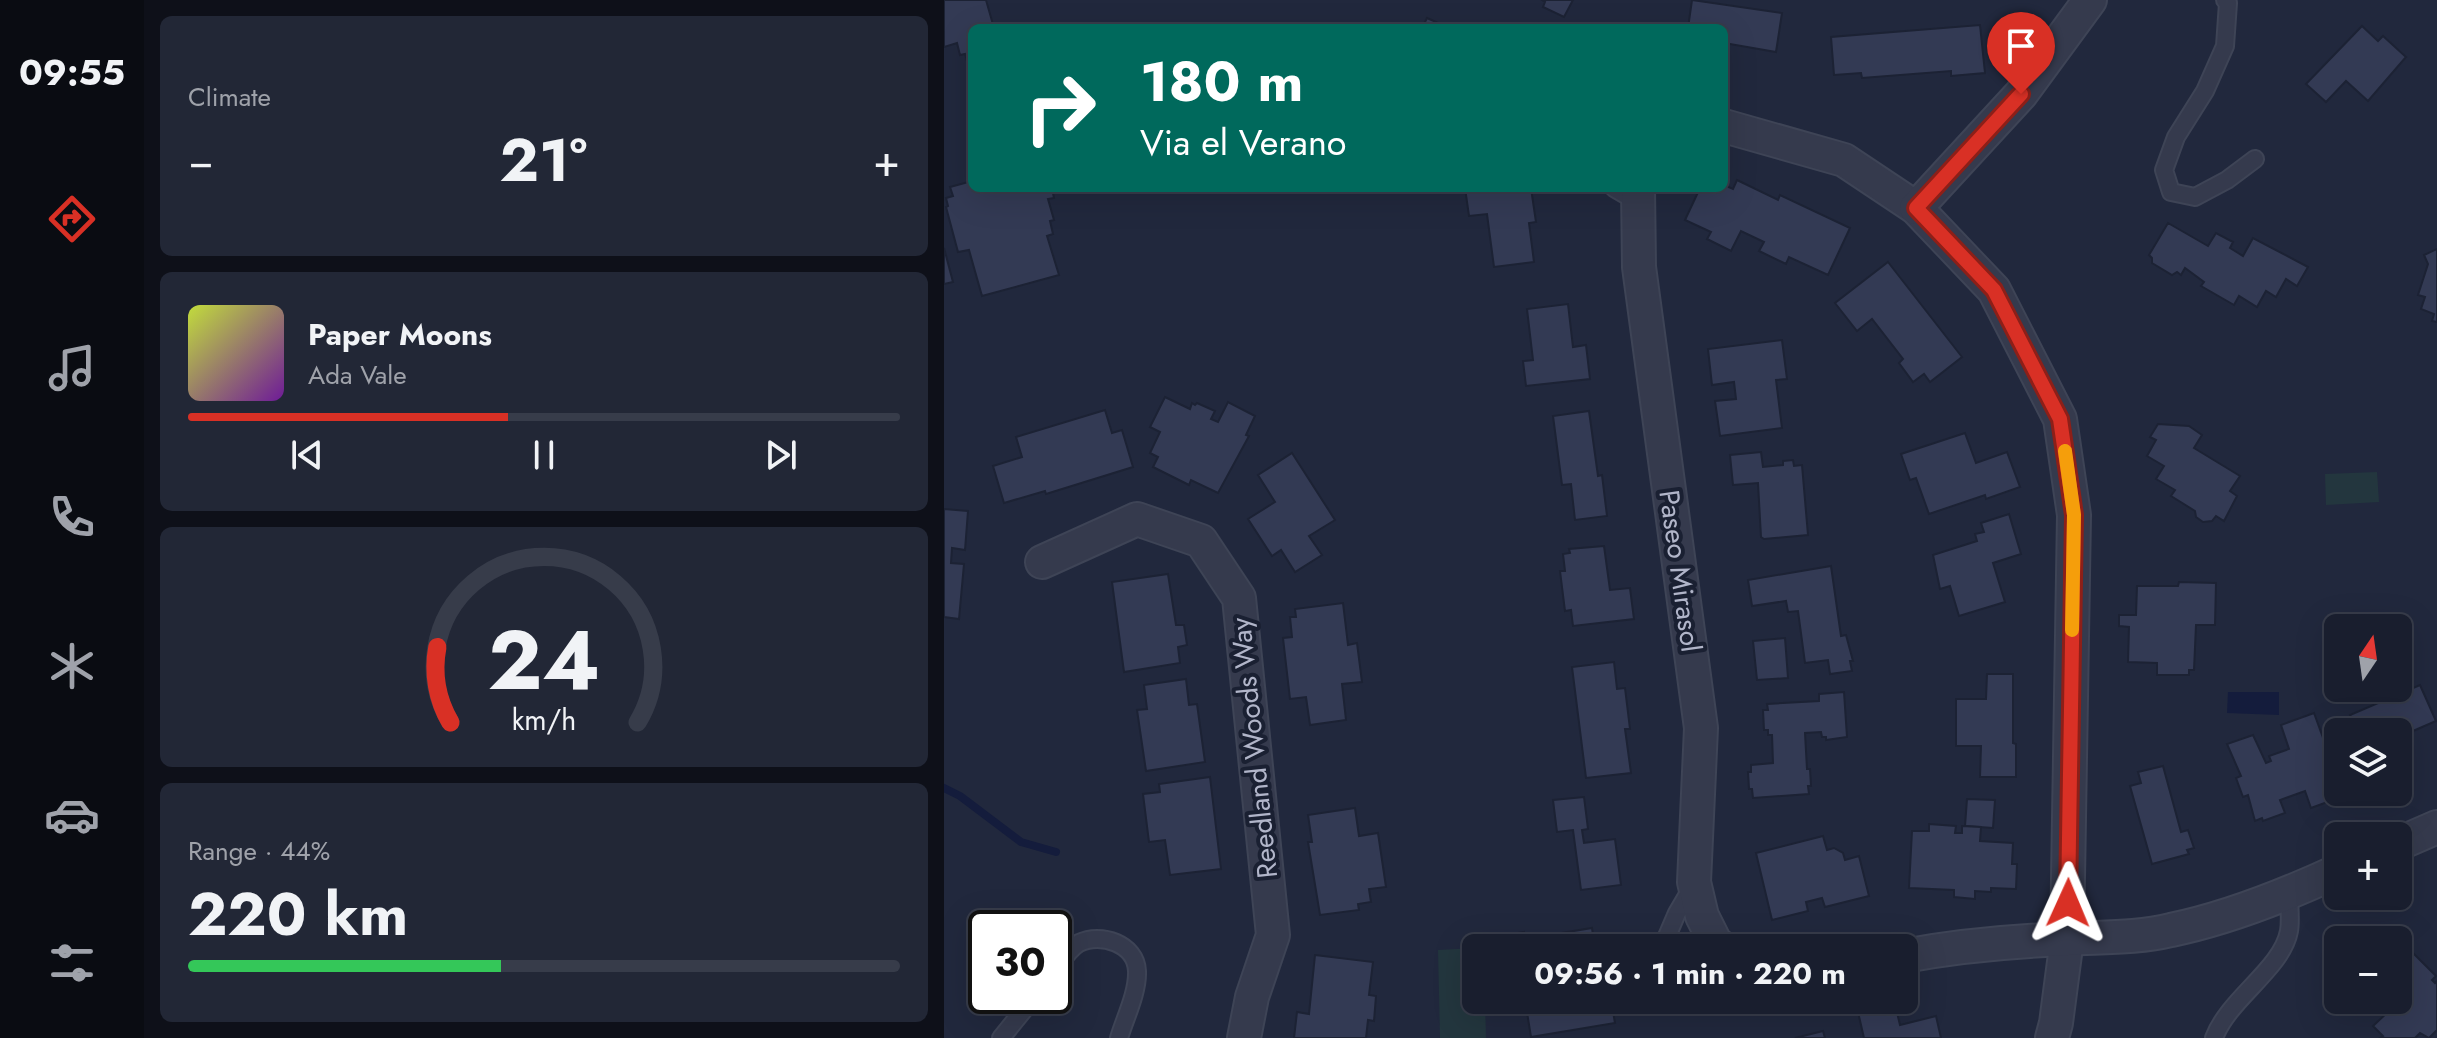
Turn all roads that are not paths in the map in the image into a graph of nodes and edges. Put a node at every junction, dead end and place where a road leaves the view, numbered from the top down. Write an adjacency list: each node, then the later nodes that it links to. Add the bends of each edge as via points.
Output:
1 (2090, 0): 6 (street, via 2021,94)
2 (2225, 0): 4 (lane, via 2225,46 2164,170 2171,192 2195,197)
3 (1728, 127): 6 (street, via 1844,160)
4 (2255, 159)
5 (1630, 193): 11 (street, Paseo Mirasol, via 1701,728)
6 (1916, 208): 15 (street, via 1994,290 2060,419 2074,515)
7 (1042, 562): 21 (street, Reedland Woods Way, via 1137,519 1201,541 1239,598 1273,935)
8 (2437, 827): 9 (street)
9 (2412, 838)
10 (2324, 878): 12 (street)
11 (1694, 882): 13 (lane); 14 (street, Paseo Mirasol)
12 (2289, 894): 15 (street, via 2169,931); 23 (lane, via 2289,932 2278,956 2233,1005)
13 (1668, 934)
14 (1711, 934)
15 (2067, 939): 17 (street, via 1962,945); 22 (street)
16 (1072, 948): 20 (lane, via 1105,939 1130,953 1136,963 1138,975)
17 (1918, 953)
18 (1020, 1014): 19 (lane)
19 (1001, 1038)
20 (1119, 1038)
21 (1244, 1038)
22 (2052, 1038)
23 (2214, 1038)

